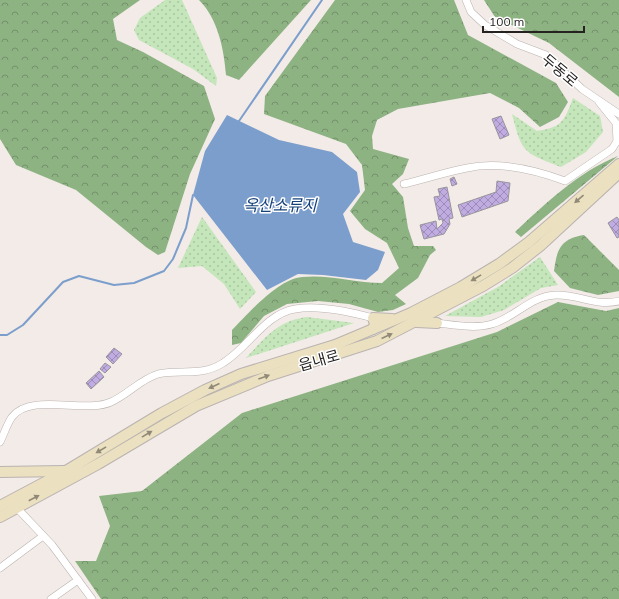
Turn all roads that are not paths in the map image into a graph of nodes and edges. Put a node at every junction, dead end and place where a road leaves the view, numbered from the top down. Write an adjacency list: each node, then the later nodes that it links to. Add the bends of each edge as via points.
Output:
1 (466, 0): 2 (street, 두동로, via 471,12 485,25 517,44 546,54)
2 (599, 102): 3 (street, 두동로); 6 (street, via 616,123 617,141 612,149 565,181 520,168 503,166 468,168)
3 (619, 114)
4 (619, 164): 11 (street, one-way to 11, via 529,242 499,264 395,319)
5 (619, 173): 8 (street, 읍내로, via 540,246 512,268)
6 (404, 184)
7 (619, 300): 10 (street, via 603,303 565,295 542,296 492,324 472,326)
8 (432, 313): 9 (street, 읍내로); 10 (street)
9 (417, 322): 10 (street); 16 (street, 읍내로, one-way to 9, via 196,406 268,376 359,348)
10 (437, 323)
11 (373, 324): 12 (street, via 341,311 295,309 273,318 233,356 208,370 158,374 111,402 97,406 50,405 22,409 13,416); 13 (street, 읍내로, one-way to 13, via 335,345 241,374 205,390)
12 (0, 442)
13 (66, 471): 14 (street); 15 (street, 읍내로)
14 (0, 472)
15 (0, 506)
16 (17, 508): 17 (street, 읍내로); 18 (street)
17 (0, 517)
18 (43, 536): 19 (street); 20 (street)
19 (0, 568)
20 (78, 580): 21 (street); 22 (street)
21 (51, 599)
22 (92, 599)

